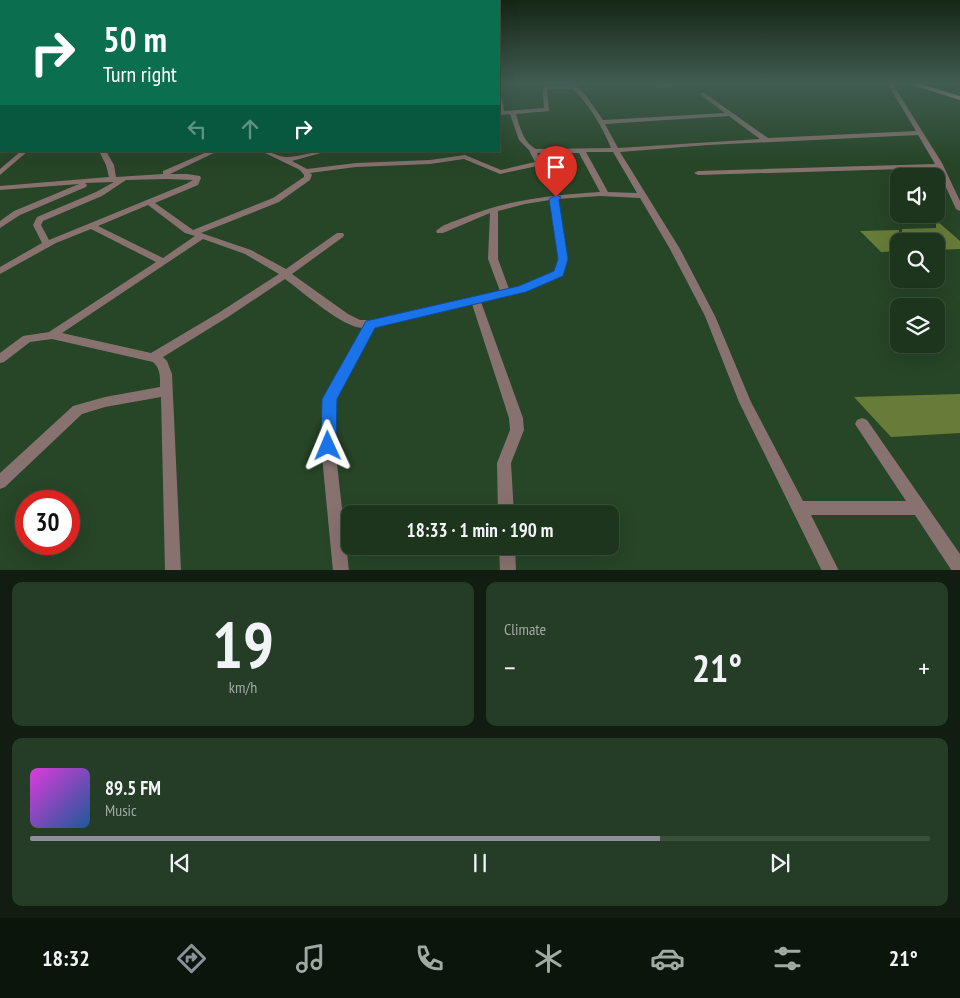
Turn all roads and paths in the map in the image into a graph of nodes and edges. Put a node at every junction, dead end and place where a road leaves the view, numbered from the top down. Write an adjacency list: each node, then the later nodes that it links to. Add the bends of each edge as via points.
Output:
1 (541, 110): 5 (street)
2 (591, 110): 8 (street)
3 (726, 110): 7 (street)
4 (906, 110): 9 (street)
5 (512, 112): 6 (street); 12 (street, via 520,135)
6 (500, 113)
7 (732, 114): 8 (street); 10 (street)
8 (600, 122): 11 (street)
9 (921, 134): 10 (street); 20 (street)
10 (768, 141): 11 (street)
11 (616, 150): 13 (street); 30 (street)
12 (532, 151): 13 (street); 21 (street, via 539,163 500,172 465,157 430,162 356,164)
13 (582, 151): 29 (street)
14 (25, 152): 22 (street)
15 (103, 152): 25 (street)
16 (213, 152): 24 (street)
17 (266, 152): 19 (street)
18 (321, 152): 19 (street)
19 (286, 160): 21 (street)
20 (940, 166): 23 (street); 34 (street)
21 (307, 171): 38 (street, via 307,178 285,196)
22 (0, 172)
23 (698, 173)
24 (161, 176): 26 (street); 32 (street, via 188,174 197,180)
25 (113, 180): 26 (street); 27 (street)
26 (123, 180): 40 (street, via 99,194 40,218 37,225)
27 (88, 182): 28 (street); 35 (street, via 17,213)
28 (0, 188)
29 (605, 194): 30 (street); 31 (street)
30 (644, 196): 54 (street, via 702,301 745,402)
31 (556, 197): 33 (street, via 523,200); 44 (street, via 563,259 559,273 542,283)
32 (148, 202): 36 (street); 38 (street, via 179,226)
33 (494, 209): 37 (street); 44 (street, via 493,260)
34 (960, 209)
35 (0, 225)
36 (92, 226): 40 (street); 41 (street)
37 (440, 231)
38 (197, 234): 41 (street); 43 (street, via 248,252)
39 (340, 235): 43 (street)
40 (47, 244): 42 (street)
41 (162, 261): 47 (street)
42 (0, 271)
43 (288, 274): 46 (street, via 344,317 358,324); 48 (street)
44 (506, 293): 45 (street)
45 (476, 301): 46 (street); 53 (street, via 516,418 517,430 504,463)
46 (371, 324): 59 (street, via 330,399 328,446)
47 (52, 334): 48 (street); 49 (street, via 27,339)
48 (152, 358): 50 (street, via 163,364)
49 (0, 359)
50 (167, 391): 52 (street, via 78,410); 58 (street)
51 (862, 424): 55 (street)
52 (0, 482)
53 (506, 505)
54 (800, 508): 55 (street); 61 (street)
55 (919, 508): 57 (street)
56 (507, 555): 60 (street)
57 (960, 568)
58 (174, 570)
59 (341, 570)
60 (508, 570)
61 (831, 570)

